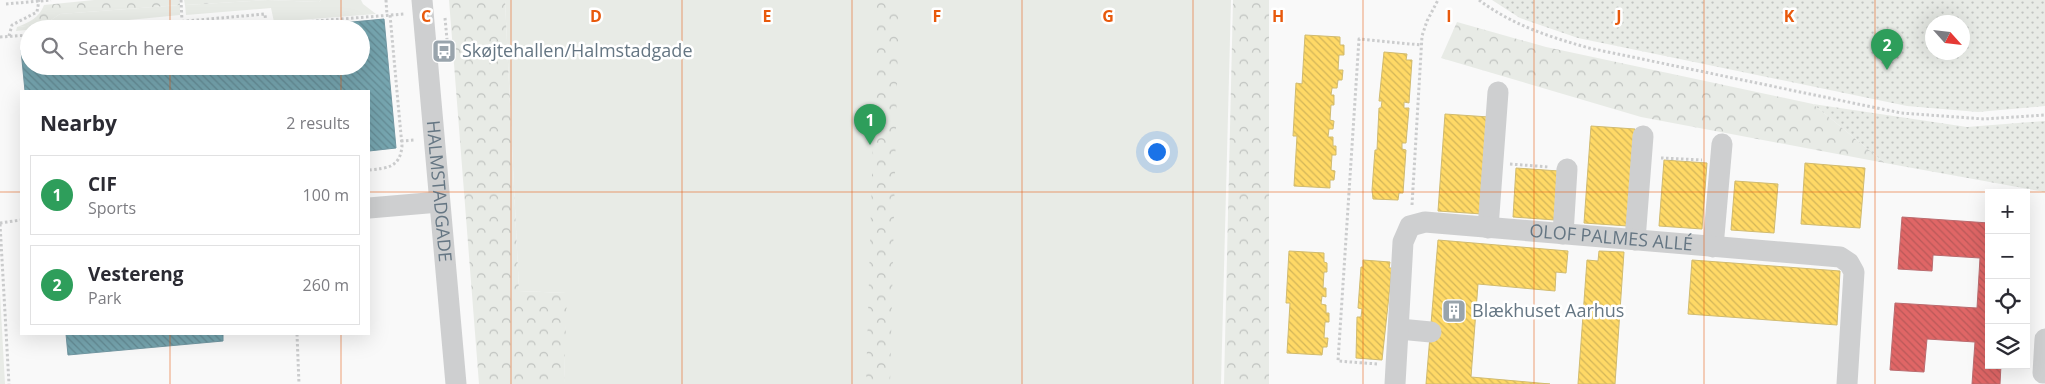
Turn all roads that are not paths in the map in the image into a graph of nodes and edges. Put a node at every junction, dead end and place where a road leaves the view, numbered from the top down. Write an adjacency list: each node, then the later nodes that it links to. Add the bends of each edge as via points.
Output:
1 (422, 0): 6 (street, HALMSTADGADE)
2 (1498, 92): 8 (street)
3 (1642, 146): 10 (street)
4 (1721, 153): 11 (street)
5 (1567, 169): 9 (street)
6 (439, 202): 7 (street); 17 (street, HALMSTADGADE)
7 (370, 208)
8 (1488, 228): 9 (street, OLOF PALMES ALLÉ); 12 (street, OLOF PALMES ALLÉ, via 1425,222 1410,226 1403,242)
9 (1563, 234): 10 (street, OLOF PALMES ALLÉ)
10 (1635, 240): 11 (street, OLOF PALMES ALLÉ)
11 (1714, 247): 18 (street, OLOF PALMES ALLÉ, via 1840,257 1848,263 1854,272)
12 (1399, 329): 13 (street); 16 (street)
13 (1431, 332)
14 (2045, 339): 15 (street)
15 (2045, 373)
16 (1396, 375)
17 (456, 384)
18 (1847, 384)

